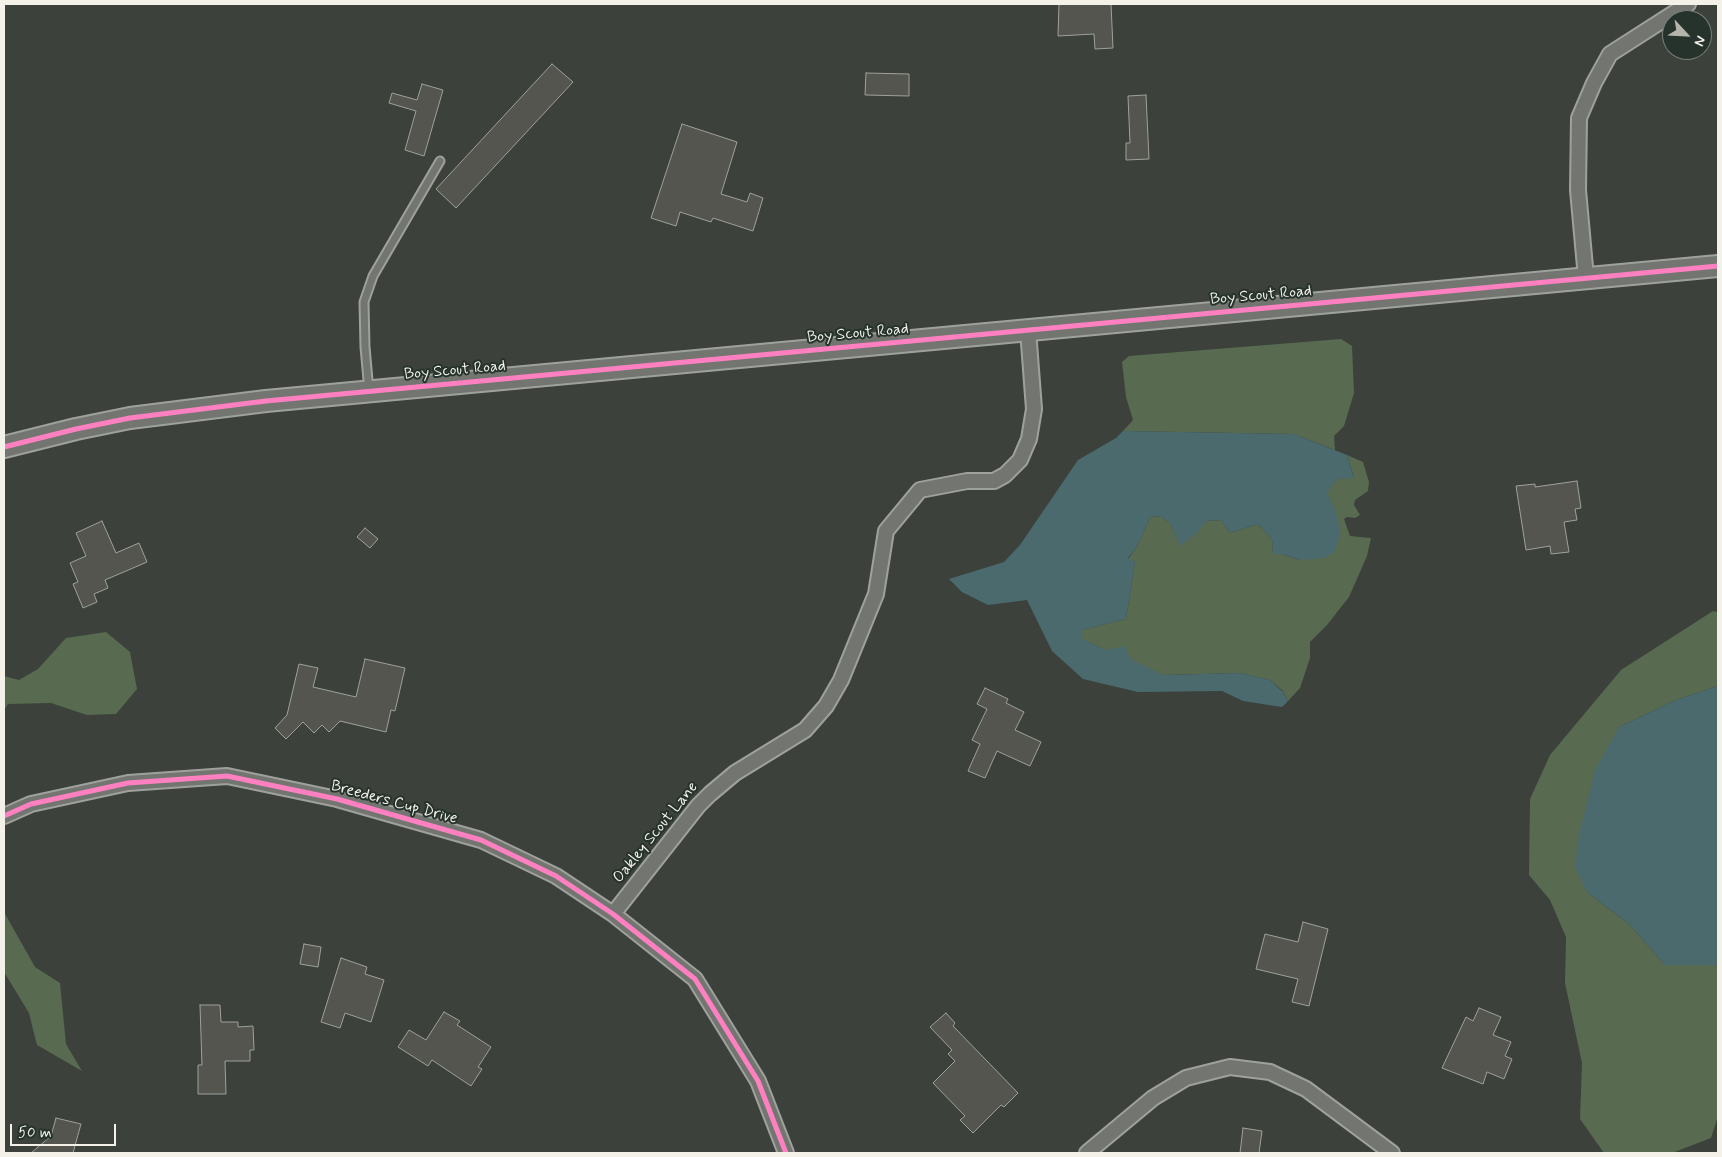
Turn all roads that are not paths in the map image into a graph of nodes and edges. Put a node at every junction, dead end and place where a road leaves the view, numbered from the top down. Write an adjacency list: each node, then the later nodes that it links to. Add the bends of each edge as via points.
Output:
1 (1688, 4): 4 (street, via 1610,54 1579,118 1578,190)
2 (440, 161): 6 (lane, via 373,276 364,302)
3 (1718, 266): 4 (street, Boy Scout Road)
4 (1586, 278): 5 (street, Boy Scout Road)
5 (1028, 330): 6 (street, Boy Scout Road); 9 (street, Oakley Scout Lane, via 1034,409 1029,439 1020,460 994,481 920,490 886,531 876,594 841,680 826,706 806,730 735,774 710,794)
6 (369, 391): 7 (street, Boy Scout Road, via 158,414 76,428)
7 (4, 447)
8 (4, 816): 9 (street, Breeders Cup Drive, via 31,804 128,783 227,776 337,799 480,840 556,876)
9 (613, 914): 10 (street, via 695,979 758,1081)
10 (786, 1153)
11 (1087, 1153): 12 (street, via 1152,1098 1186,1078 1230,1067 1270,1072 1306,1089)
12 (1392, 1153)

